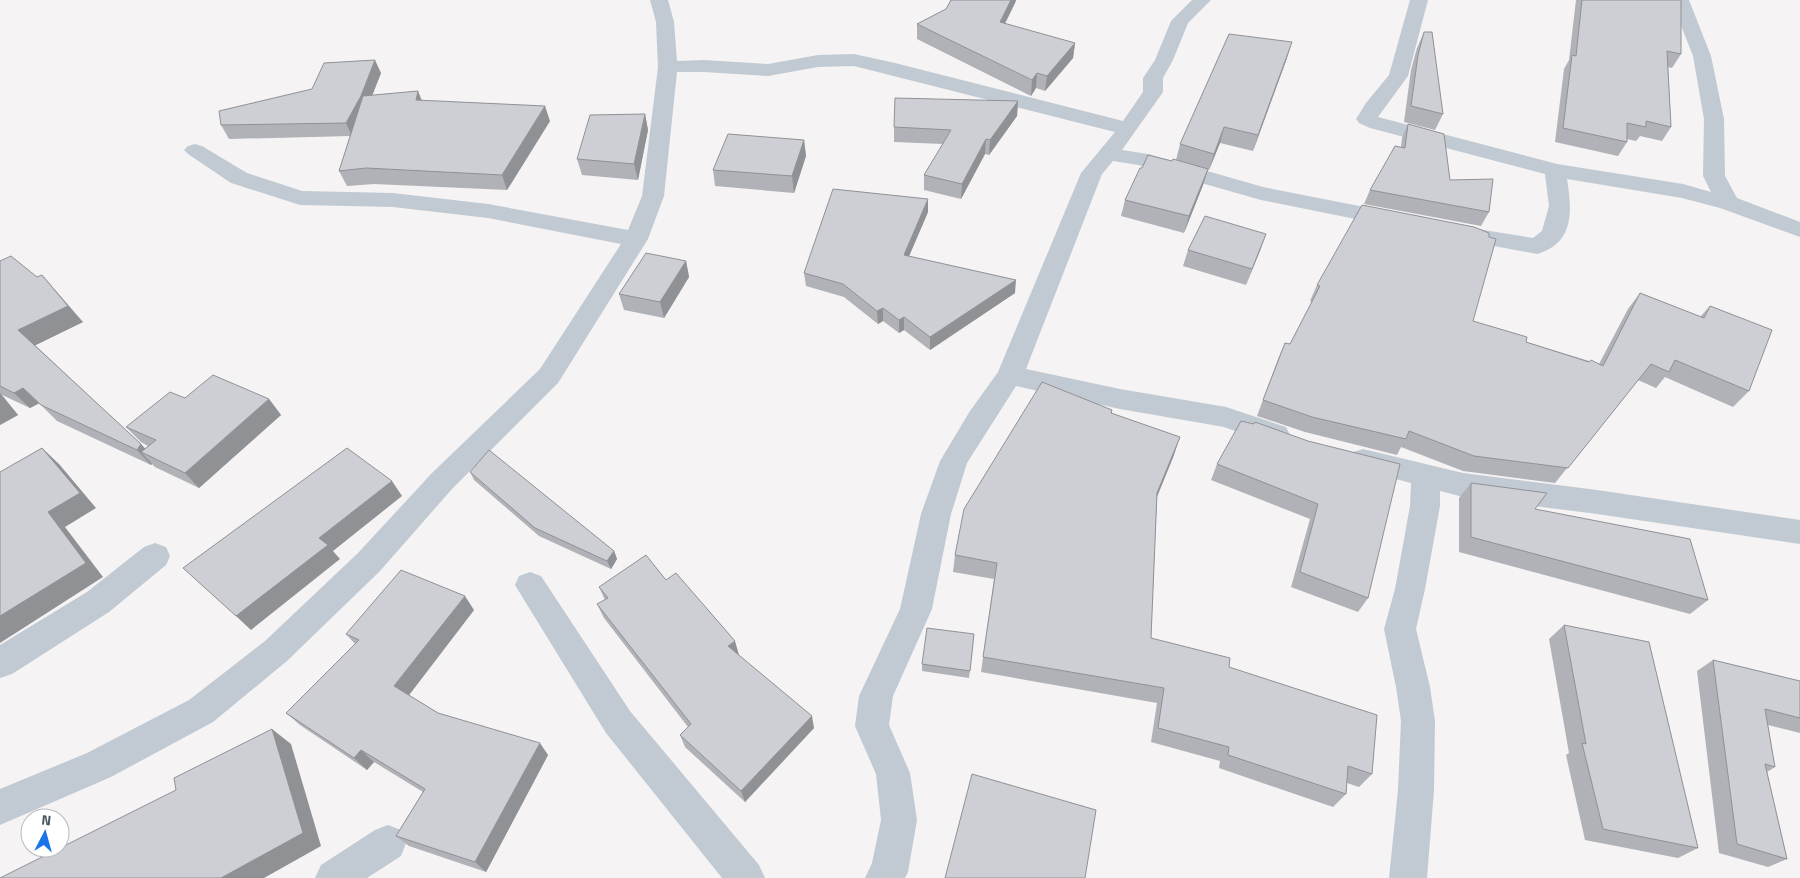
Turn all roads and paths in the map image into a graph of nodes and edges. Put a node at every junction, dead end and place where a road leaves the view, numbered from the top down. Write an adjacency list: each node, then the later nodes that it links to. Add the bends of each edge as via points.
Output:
1 (659, 0): 5 (street, via 665,22)
2 (1202, 0): 6 (street, via 1180,21 1153,78 1153,92)
3 (1419, 0): 9 (street, via 1398,76 1366,119)
4 (1674, 1): 10 (street, via 1702,56 1714,119 1714,176)
5 (668, 67): 6 (street, via 768,70 818,60 854,60); 14 (street, via 652,196)
6 (1128, 129): 8 (street)
7 (195, 150): 14 (street, via 239,178 300,198 393,200 488,211)
8 (1107, 154): 11 (street, via 1140,159 1261,193); 15 (street, via 1092,173)
9 (1555, 170): 10 (street, via 1683,191); 12 (street, via 1560,206 1553,235 1537,246)
10 (1728, 203): 13 (street)
11 (1412, 223)
12 (1441, 229)
13 (1800, 230)
14 (636, 239): 23 (street, via 549,376 442,481 370,562 276,651 201,711 99,765)
15 (1010, 375): 16 (street, via 1120,399 1226,417); 27 (street, via 954,462 936,514 916,609 876,696 872,726 893,773 899,820 889,872)
16 (1301, 444)
17 (1337, 454): 18 (street)
18 (1426, 476): 19 (street); 28 (street, via 1425,506 1400,629 1418,721)
19 (1800, 532)
20 (155, 556): 22 (street, via 98,602)
21 (530, 585): 26 (street, via 618,722)
22 (0, 663)
23 (0, 807)
24 (388, 843): 25 (street)
25 (334, 878)
26 (746, 878)
27 (884, 878)
28 (1408, 878)

